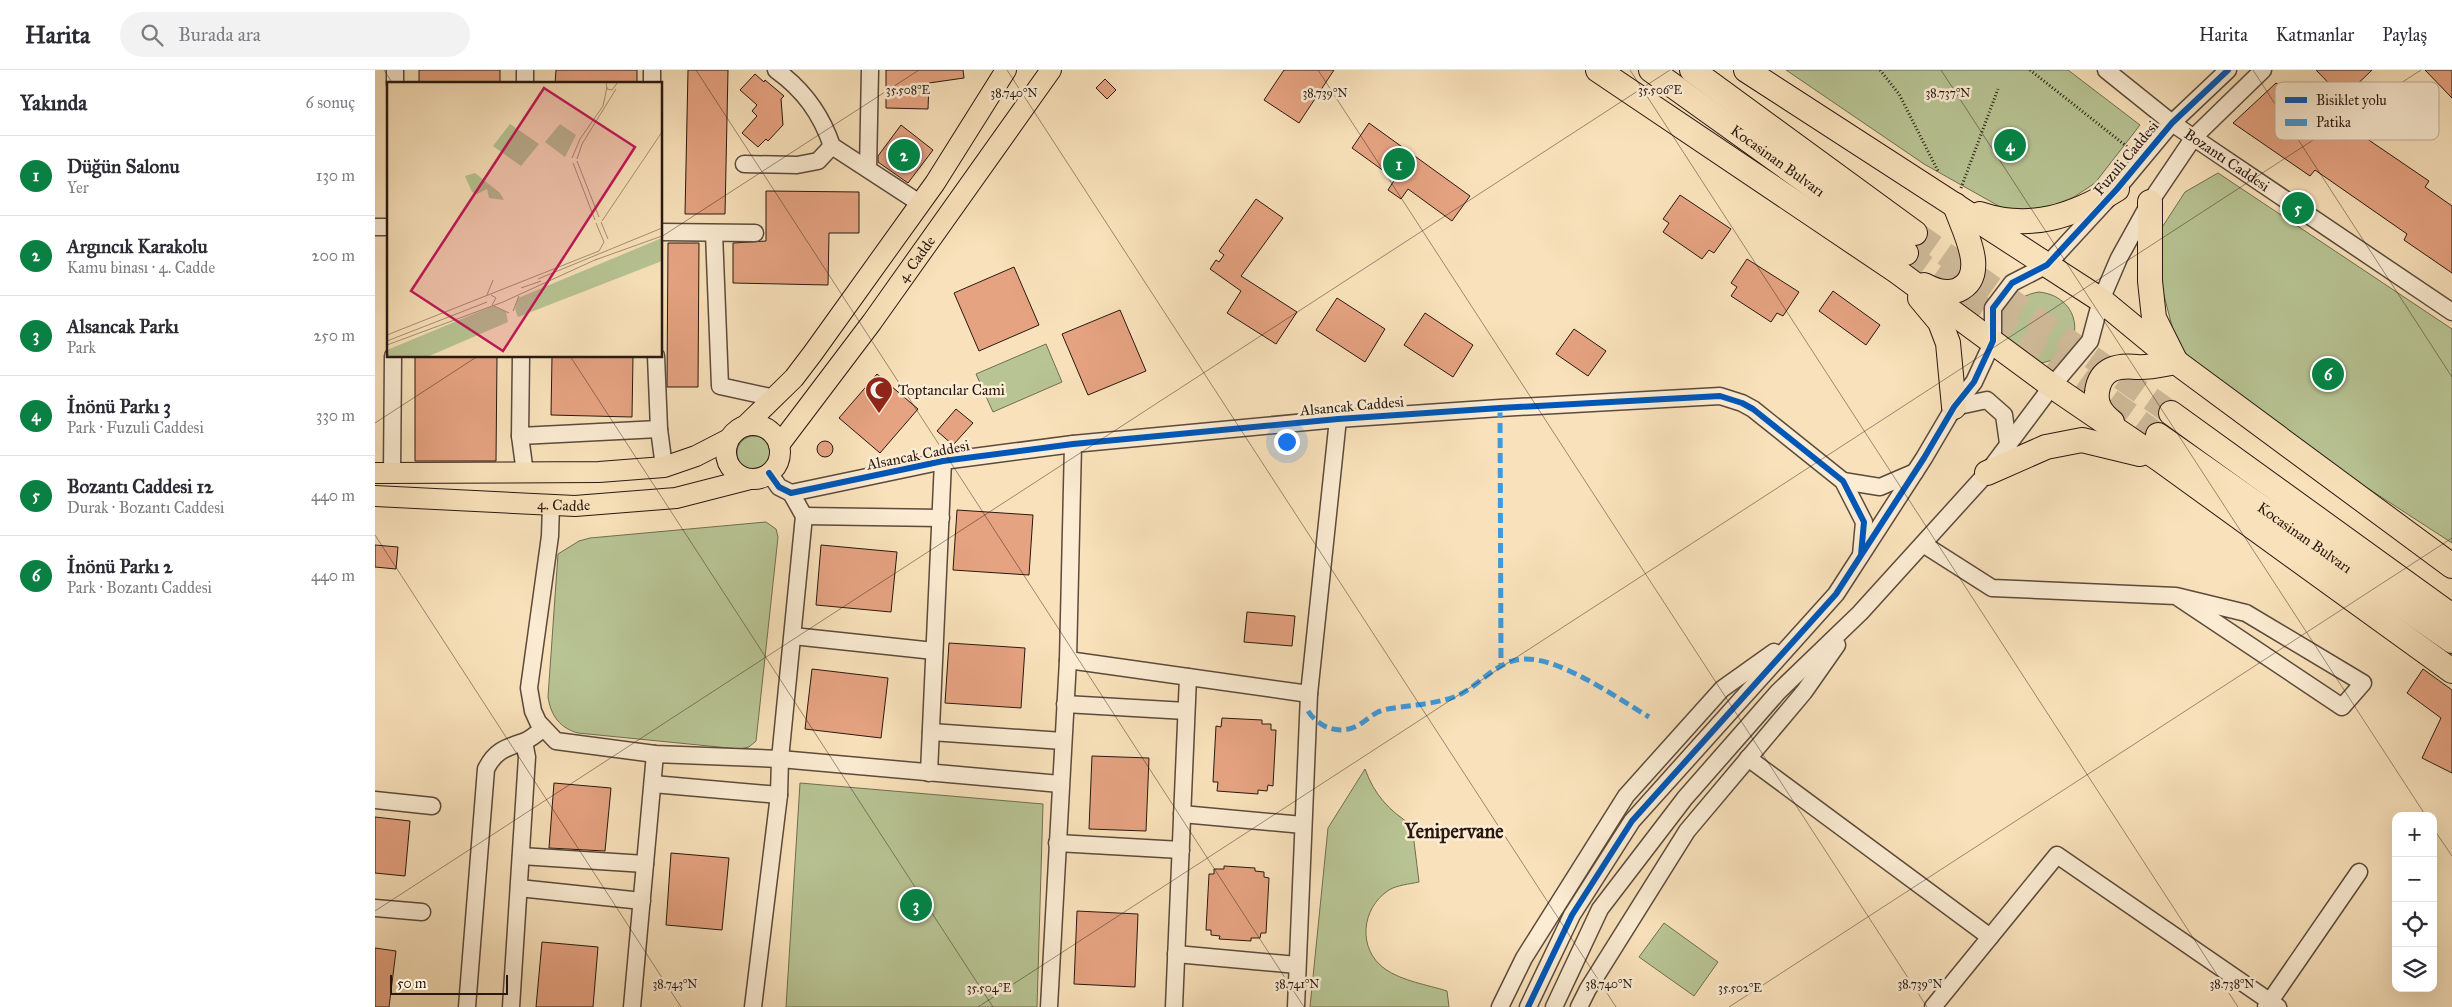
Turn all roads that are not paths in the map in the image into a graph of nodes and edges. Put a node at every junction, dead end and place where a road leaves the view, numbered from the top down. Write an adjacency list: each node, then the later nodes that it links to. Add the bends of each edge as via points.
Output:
1 (776, 70): 14 (street, via 811,103)
2 (870, 70): 16 (street)
3 (1006, 70): 19 (main road, 4. Cadde, via 966,138)
4 (1051, 70): 44 (main road, 4. Cadde, via 873,322)
5 (1651, 70): 24 (highway, Kocasinan Bulvarı)
6 (1692, 70): 24 (highway, Kocasinan Bulvarı)
7 (1746, 70): 20 (highway)
8 (2106, 70): 12 (street, Bozantı Caddesi)
9 (2228, 70): 12 (street, Fuzuli Caddesi)
10 (2263, 70): 13 (street)
11 (1600, 72): 24 (highway)
12 (2172, 123): 13 (street, Bozantı Caddesi); 17 (street, Fuzuli Caddesi)
13 (2194, 138): 18 (street); 27 (street, Bozantı Caddesi)
14 (832, 146): 15 (street, via 818,161 797,165); 16 (street)
15 (744, 164)
16 (868, 169): 19 (street)
17 (2117, 189): 20 (highway, via 2072,212 2028,222 2006,221); 25 (street, Fuzuli Caddesi)
18 (2151, 202): 26 (street, via 2119,258); 32 (highway, via 2150,282 2154,318)
19 (921, 204): 34 (main road, 4. Cadde, via 794,378)
20 (1955, 205): 24 (highway, via 1974,261 1967,283 1955,291 1940,292); 25 (highway)
21 (663, 232): 22 (street)
22 (714, 233): 23 (street); 34 (street, via 721,386)
23 (755, 234)
24 (1906, 252): 28 (highway); 35 (highway, via 1947,343)
25 (2047, 265): 26 (highway); 28 (street, via 2012,284 1993,308)
26 (2101, 300): 32 (highway); 33 (street, via 2090,342)
27 (2452, 312)
28 (1993, 341): 33 (highway); 35 (street, via 1974,382)
29 (393, 358): 50 (street)
30 (521, 358): 41 (street)
31 (656, 358): 39 (street)
32 (2176, 362): 46 (highway, via 2114,368 2101,379 2097,394 2104,416); 58 (highway)
33 (2051, 386): 43 (street); 46 (highway)
34 (775, 398): 38 (main road, 4. Cadde)
35 (1954, 407): 43 (street, via 1987,400 2004,414); 49 (street)
36 (2171, 413): 68 (highway, Kocasinan Bulvarı)
37 (1338, 419): 45 (street, Alsancak Caddesi); 55 (street, Alsancak Caddesi, via 1720,396 1753,409); 76 (street)
38 (745, 426): 42 (main road); 44 (main road, via 766,428)
39 (659, 429): 41 (street); 48 (street)
40 (2158, 435): 71 (highway, Kocasinan Bulvarı)
41 (520, 436): 51 (street)
42 (729, 439): 48 (main road, 4. Cadde, via 696,456); 54 (main road, via 726,449 729,464 740,476)
43 (2008, 443): 53 (street)
44 (779, 444): 52 (main road, via 776,465)
45 (1073, 444): 47 (street, Alsancak Caddesi); 73 (street)
46 (2159, 459): 53 (highway, via 2082,440 2046,447); 74 (highway)
47 (943, 461): 56 (street, Alsancak Caddesi); 61 (street)
48 (664, 467): 51 (main road, 4. Cadde)
49 (1915, 472): 55 (street, Alsancak Caddesi, via 1880,487); 63 (street)
50 (384, 473): 51 (main road, 4. Cadde)
51 (525, 473)
52 (769, 473): 54 (main road); 56 (street, via 779,487)
53 (1987, 473): 62 (street)
54 (750, 479): 59 (main road, 4. Cadde, via 676,498)
55 (1843, 481): 63 (street, Alsancak Caddesi, via 1864,522)
56 (791, 494): 60 (street)
57 (375, 496): 59 (main road, 4. Cadde)
58 (2361, 498): 64 (highway); 65 (highway)
59 (551, 506): 79 (street, via 550,536 529,688 533,711)
60 (804, 516): 61 (street); 70 (street)
61 (941, 518): 72 (street)
62 (1923, 544): 66 (street, via 1992,588); 67 (street)
63 (1861, 555): 69 (street, via 1836,594)
64 (2452, 566)
65 (2452, 581)
66 (2176, 596): 66 (street, via 2246,612 2363,683 2342,707)
67 (1860, 613): 84 (street, via 1804,692); 116 (street, via 1778,692 1685,798 1600,909)
68 (2452, 616)
69 (1799, 635): 114 (street, via 1722,689 1626,796 1523,958); 115 (street, via 1632,822 1572,915)
70 (793, 636): 72 (street); 85 (street)
71 (2452, 641)
72 (935, 651): 80 (street)
73 (1068, 660): 75 (street); 77 (street)
74 (2452, 671)
75 (1187, 677): 76 (street); 78 (street)
76 (1309, 694): 93 (street)
77 (1065, 704): 78 (street); 82 (street)
78 (1186, 711): 92 (street)
79 (543, 729): 81 (street); 83 (street, via 556,741)
80 (931, 732): 82 (street); 86 (street)
81 (524, 742): 96 (street, via 527,757); 107 (street, via 502,748 486,769)
82 (1063, 742): 88 (street)
83 (655, 754): 85 (street); 87 (street)
84 (1748, 758): 103 (street); 117 (street, via 1687,831)
85 (780, 759): 86 (street); 89 (street)
86 (929, 773): 88 (street)
87 (653, 784): 89 (street); 97 (street)
88 (1060, 784): 94 (street)
89 (779, 795): 110 (street)
90 (375, 800): 91 (street)
91 (432, 806)
92 (1182, 814): 93 (street); 95 (street)
93 (1303, 825): 105 (street)
94 (1057, 844): 95 (street); 111 (street)
95 (1181, 850): 104 (street)
96 (521, 856): 97 (street); 99 (street)
97 (645, 864): 100 (street)
98 (2359, 872): 106 (street)
99 (519, 888): 100 (street); 108 (street)
100 (642, 901): 109 (street)
101 (375, 908): 102 (street)
102 (422, 912)
103 (1990, 937): 106 (street, via 2057,855); 118 (street)
104 (1177, 954): 105 (street); 112 (street)
105 (1297, 964): 113 (street)
106 (2271, 1005)
107 (467, 1007)
108 (511, 1007)
109 (632, 1007)
110 (753, 1007)
111 (1049, 1007)
112 (1174, 1007)
113 (1296, 1007)
114 (1499, 1007)
115 (1528, 1007)
116 (1554, 1007)
117 (1579, 1007)
118 (1933, 1007)

